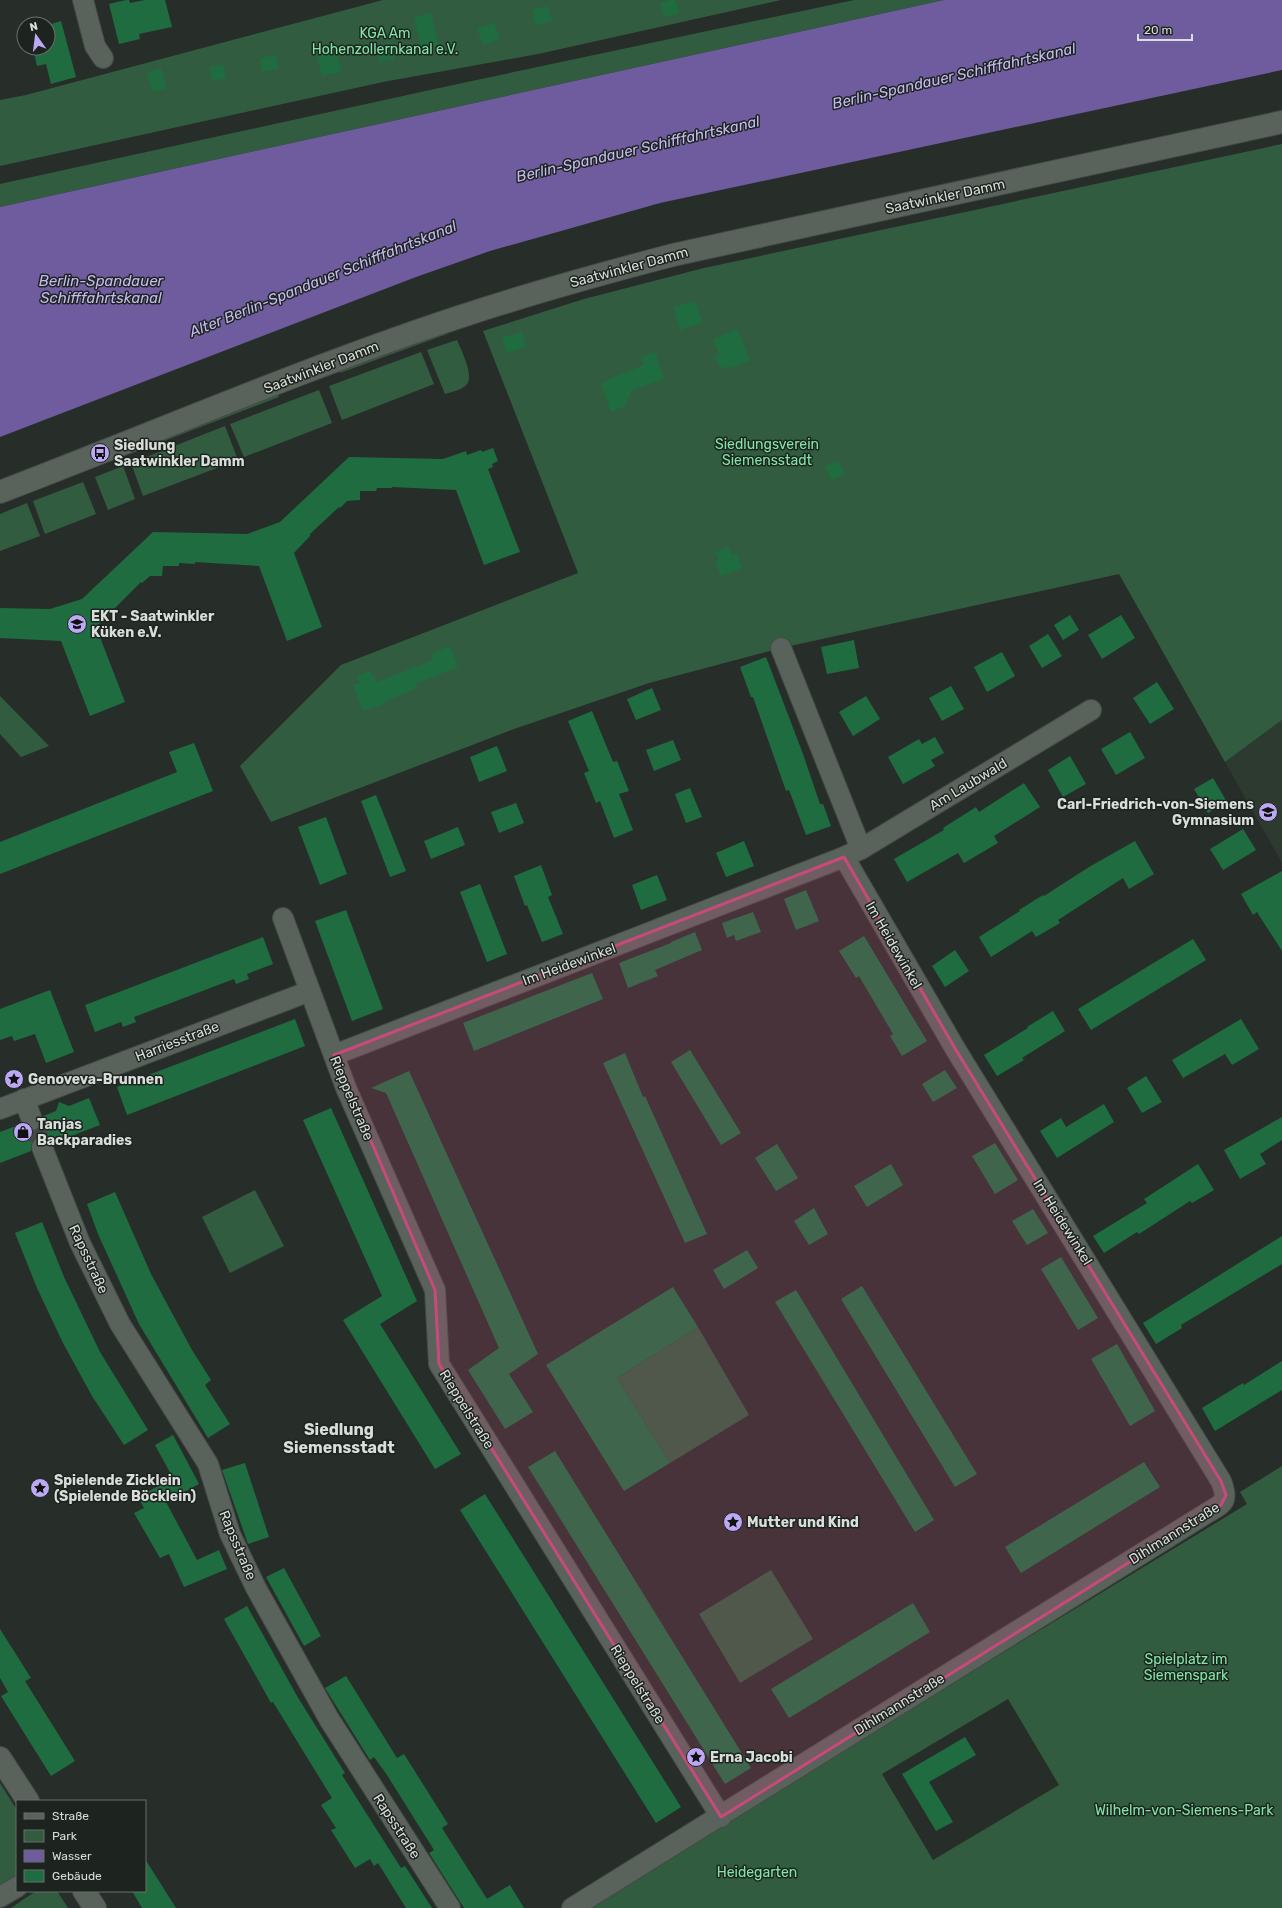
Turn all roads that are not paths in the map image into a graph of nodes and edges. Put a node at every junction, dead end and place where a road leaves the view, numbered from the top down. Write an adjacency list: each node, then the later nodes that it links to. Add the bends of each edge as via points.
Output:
1 (83, 0): 2 (street, via 95,46)
2 (103, 58)
3 (1282, 122): 4 (main road, Saatwinkler Damm, via 674,255 579,280 387,342)
4 (0, 492)
5 (781, 648): 7 (street, Im Heidewinkel)
6 (1090, 710): 7 (street, Am Laubwald)
7 (852, 853): 10 (street, Im Heidewinkel); 15 (street, Im Heidewinkel, via 950,1040 1221,1481 1226,1495)
8 (283, 918): 9 (street, Rieppelstraße)
9 (310, 991): 10 (street, Rieppelstraße); 11 (street, Harriesstraße)
10 (334, 1055): 18 (street, Rieppelstraße, via 346,1088 436,1290 439,1364)
11 (24, 1099): 12 (street, Harriesstraße); 13 (street)
12 (0, 1108)
13 (32, 1120)
14 (42, 1147): 23 (street, Rapsstraße, via 80,1243 120,1324 208,1464 230,1534 256,1588 329,1719)
15 (1224, 1500): 18 (street, Dihlmannstraße, via 1207,1514 996,1643)
16 (0, 1758): 17 (main road)
17 (27, 1800)
18 (721, 1817): 24 (street, Dihlmannstraße)
19 (16, 1888): 21 (street)
20 (85, 1892): 22 (main road)
21 (0, 1897)
22 (95, 1908)
23 (450, 1908)
24 (572, 1908)

